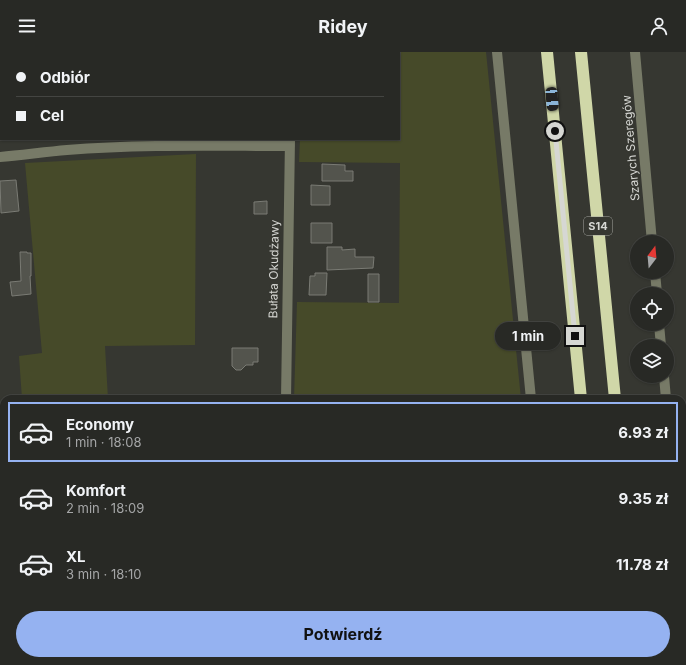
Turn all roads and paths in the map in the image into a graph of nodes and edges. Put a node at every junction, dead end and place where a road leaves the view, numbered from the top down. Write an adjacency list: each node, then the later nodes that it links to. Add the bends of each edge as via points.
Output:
1 (497, 52): 10 (street)
2 (547, 52): 11 (highway)
3 (581, 52): 12 (highway, S14)
4 (635, 52): 7 (street, Szarych Szeregów)
5 (290, 142): 6 (street, via 68,150); 9 (street, Bułata Okudżawy)
6 (0, 157)
7 (651, 235)
8 (665, 383): 13 (street)
9 (286, 395)
10 (531, 395)
11 (582, 395)
12 (615, 395)
13 (666, 395)

